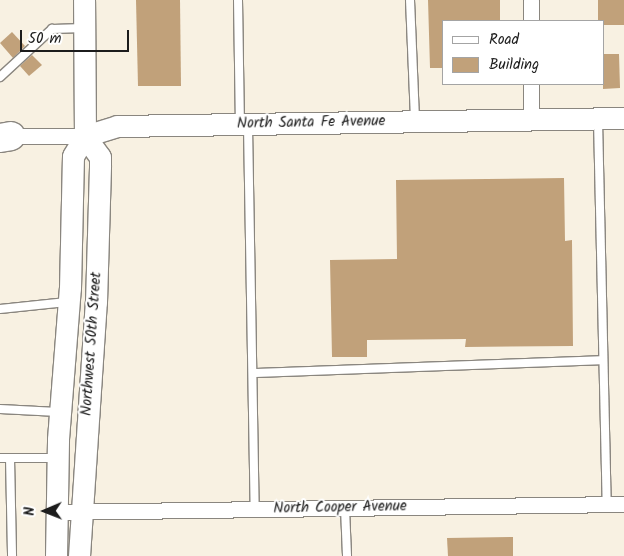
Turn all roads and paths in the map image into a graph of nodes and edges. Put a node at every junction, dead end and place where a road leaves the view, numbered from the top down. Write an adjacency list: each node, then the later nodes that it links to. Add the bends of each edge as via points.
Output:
1 (84, 0): 6 (main road, Northwest 50th Street)
2 (238, 0): 13 (lane)
3 (410, 0): 12 (lane)
4 (531, 0): 5 (street)
5 (531, 20)
6 (84, 28): 7 (lane, via 52,29); 14 (main road, Northwest 50th Street)
7 (0, 77)
8 (531, 85): 11 (street)
9 (598, 118): 10 (main road, North Santa Fe Avenue); 11 (main road, North Santa Fe Avenue); 18 (lane)
10 (624, 118)
11 (531, 119): 12 (main road, North Santa Fe Avenue)
12 (416, 121): 13 (main road, North Santa Fe Avenue)
13 (244, 124): 14 (main road, North Santa Fe Avenue, via 117,126); 19 (lane)
14 (85, 136): 15 (street, North Santa Fe Avenue); 16 (main road, Northwest 50th Street, via 73,156); 30 (main road, Northwest 50th Street, via 100,157 96,302)
15 (4, 137)
16 (69, 302): 17 (lane); 21 (main road, Northwest 50th Street)
17 (0, 309)
18 (603, 360): 19 (lane); 25 (lane)
19 (253, 373): 28 (lane)
20 (0, 410): 21 (lane)
21 (60, 412): 24 (main road, Northwest 50th Street)
22 (0, 458): 23 (lane)
23 (10, 458): 24 (lane); 31 (lane)
24 (58, 458): 29 (main road, Northwest 50th Street)
25 (607, 504): 26 (street, North Cooper Avenue); 27 (street, North Cooper Avenue)
26 (624, 504)
27 (345, 508): 28 (street, North Cooper Avenue); 34 (lane)
28 (255, 509): 30 (street, North Cooper Avenue)
29 (56, 512): 30 (street, North Cooper Avenue); 32 (main road, Northwest 50th Street)
30 (80, 512): 33 (main road, Northwest 50th Street)
31 (12, 556)
32 (56, 556)
33 (78, 556)
34 (347, 556)

